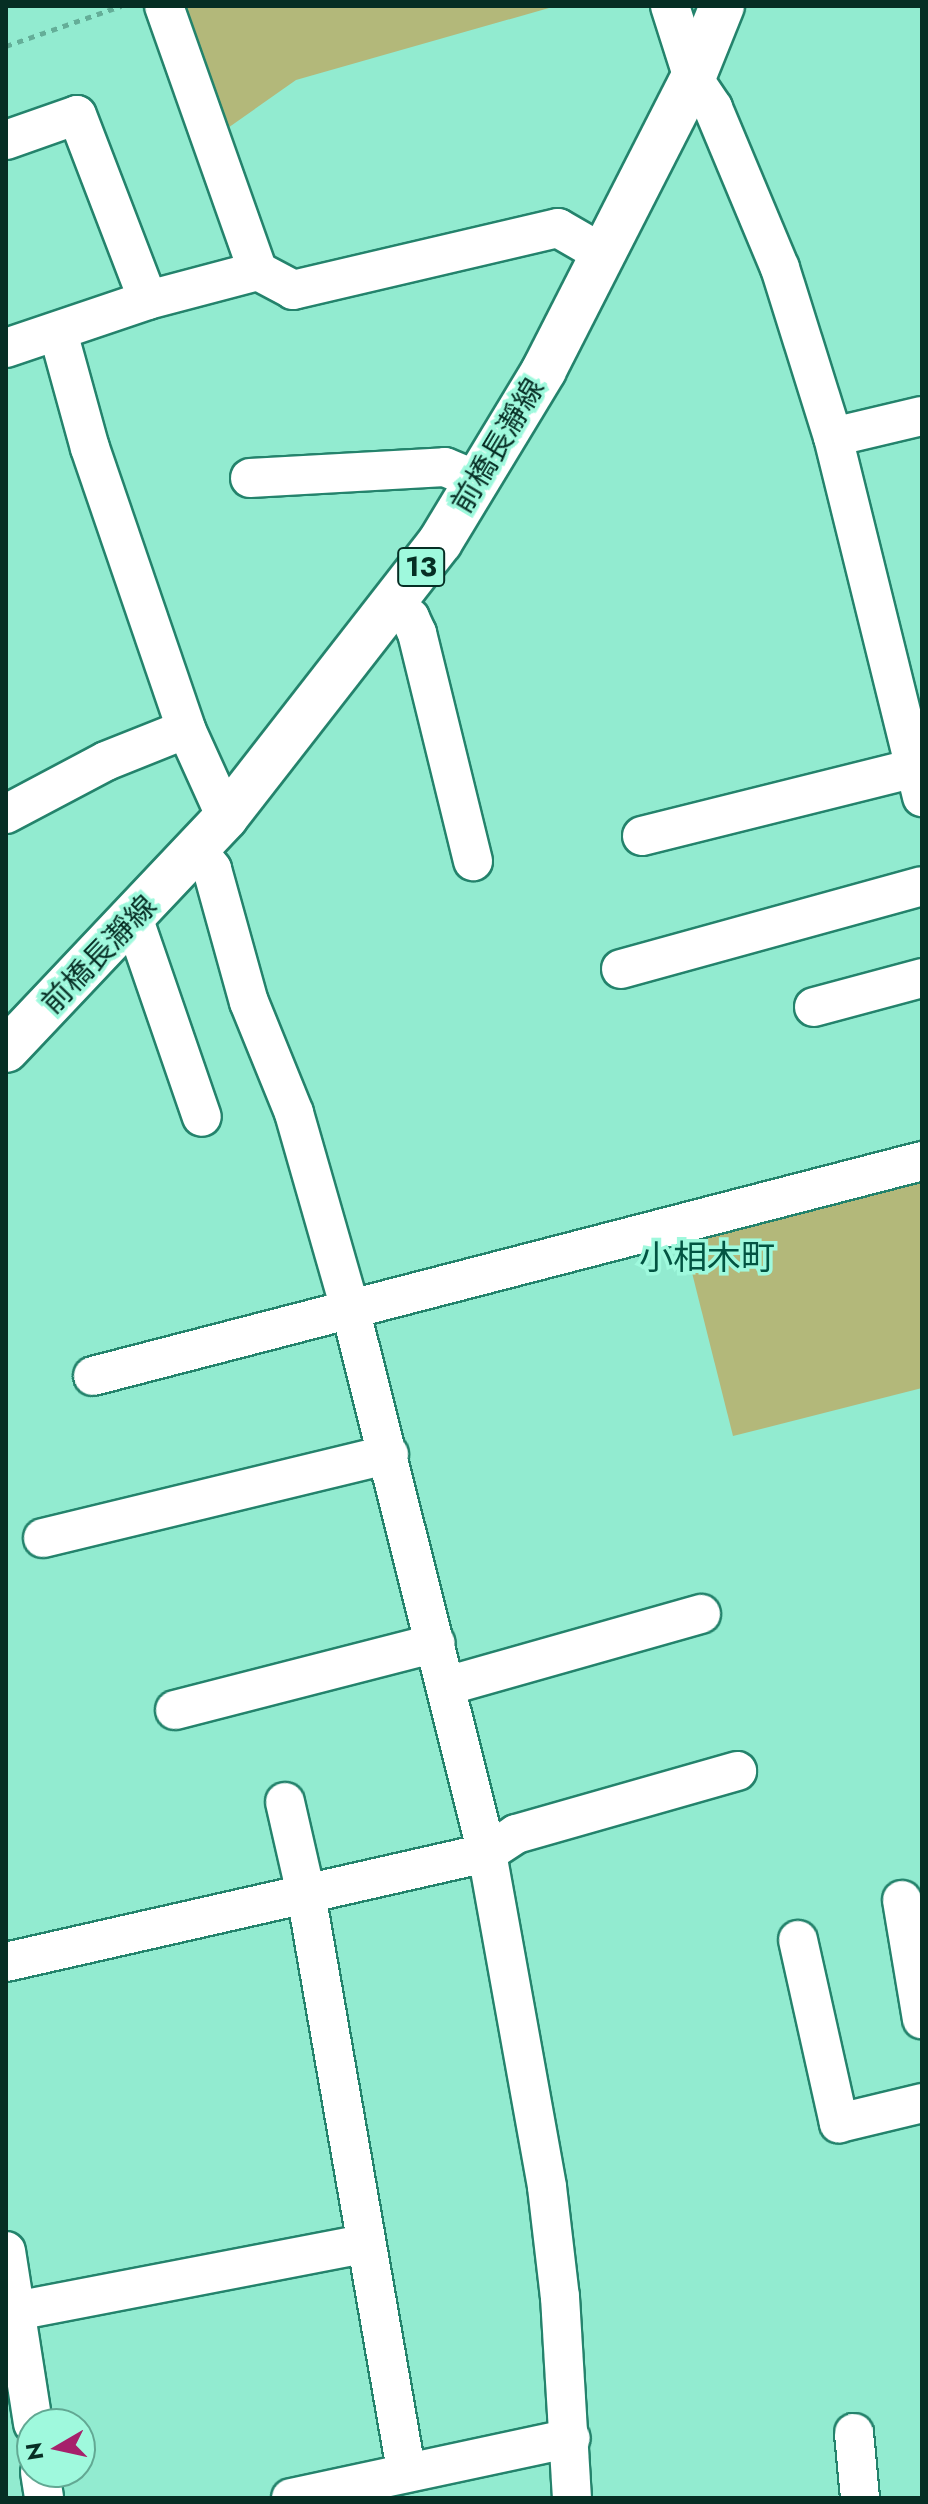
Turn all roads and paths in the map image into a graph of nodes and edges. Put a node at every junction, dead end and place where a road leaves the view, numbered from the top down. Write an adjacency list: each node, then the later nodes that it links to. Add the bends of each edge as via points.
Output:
1 (121, 6): 5 (path)
2 (164, 6): 9 (street)
3 (670, 6): 6 (street)
4 (722, 6): 6 (main road, 前橋長瀞線 / 13)
5 (6, 46)
6 (693, 78): 8 (main road, 前橋長瀞線 / 13); 14 (street, via 713,108 780,268)
7 (6, 140): 10 (street, via 77,115)
8 (603, 254): 9 (street, via 558,228 293,290); 16 (main road, 前橋長瀞線 / 13)
9 (258, 271): 10 (street)
10 (148, 300): 11 (street)
11 (58, 332): 12 (street); 18 (street, via 90,448)
12 (6, 348)
13 (922, 416): 14 (street)
14 (833, 437): 19 (street)
15 (250, 478): 16 (street, via 445,467)
16 (478, 481): 17 (main road, 前橋長瀞線 / 13)
17 (393, 604): 21 (main road, 前橋長瀞線 / 13); 24 (street, via 410,618 417,633)
18 (186, 729): 20 (street, via 106,761); 21 (street)
19 (918, 782): 22 (street)
20 (6, 814)
21 (226, 817): 23 (main road, 前橋長瀞線 / 13)
22 (642, 836)
23 (198, 851): 26 (main road, 前橋長瀞線 / 13); 33 (street, via 212,869 249,1002 294,1113)
24 (473, 861)
25 (922, 886): 27 (street)
26 (134, 920): 30 (main road, 前橋長瀞線 / 13); 31 (street)
27 (621, 969)
28 (922, 978): 29 (street)
29 (814, 1007)
30 (6, 1050)
31 (202, 1117)
32 (922, 1161): 33 (street)
33 (350, 1308): 34 (street); 35 (street)
34 (93, 1376)
35 (389, 1454): 36 (street); 38 (street)
36 (43, 1538)
37 (701, 1614): 39 (street)
38 (436, 1643): 39 (street); 40 (street)
39 (446, 1686): 43 (street)
40 (175, 1710)
41 (737, 1771): 43 (street, via 516,1834)
42 (285, 1802): 44 (street)
43 (487, 1853): 44 (street); 55 (street, via 547,2187)
44 (306, 1894): 47 (street); 50 (street)
45 (902, 1900): 48 (street)
46 (798, 1940): 49 (street, via 839,2123)
47 (6, 1962)
48 (922, 2019)
49 (922, 2103)
50 (364, 2244): 52 (street); 56 (street)
51 (6, 2251): 52 (street)
52 (16, 2311): 53 (street)
53 (31, 2408)
54 (854, 2433): 59 (street)
55 (571, 2438): 56 (street); 58 (street)
56 (406, 2470): 57 (street)
57 (315, 2495)
58 (572, 2498)
59 (860, 2498)

